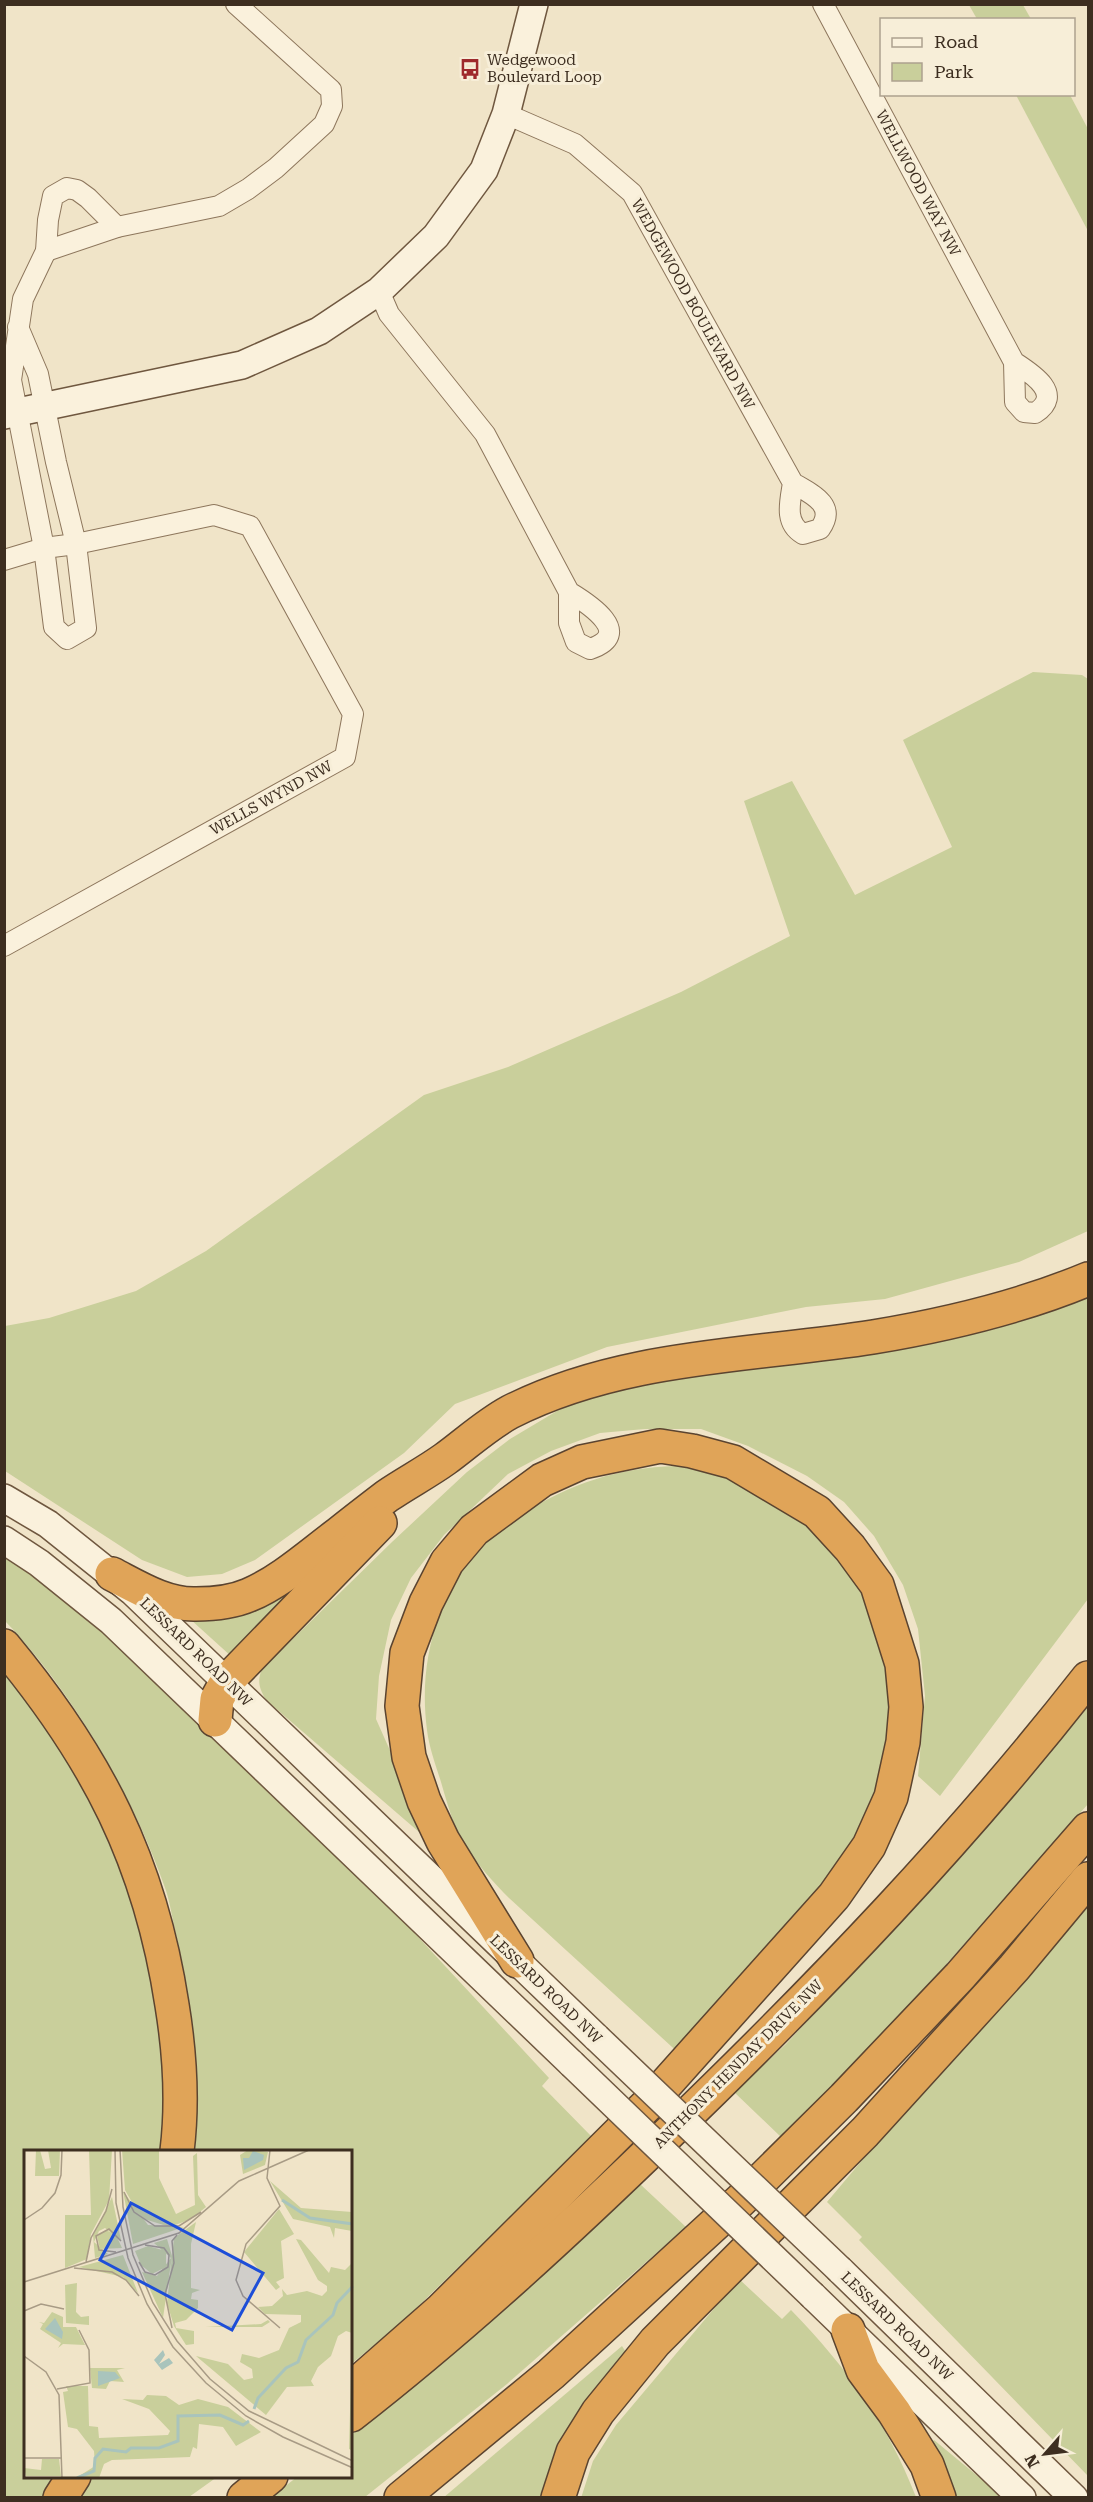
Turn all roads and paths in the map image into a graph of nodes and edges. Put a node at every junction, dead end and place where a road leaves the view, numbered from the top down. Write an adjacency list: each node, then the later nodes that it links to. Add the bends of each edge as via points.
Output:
1 (236, 4): 5 (street, via 331,90 332,106 324,124 276,168 219,206)
2 (534, 4): 4 (main road)
3 (823, 4): 9 (street, WELLWOOD WAY NW)
4 (506, 114): 7 (main road, via 484,170 436,237); 12 (street, WEDGEWOOD BOULEVARD NW, via 574,144 632,193)
5 (117, 227): 6 (street); 6 (street, via 88,198 67,188 53,196)
6 (46, 251): 8 (street, via 23,299)
7 (379, 291): 10 (main road, via 319,331 242,365); 16 (street, via 389,314 485,434)
8 (18, 327): 10 (street, via 38,374); 11 (street)
9 (1014, 362)
10 (45, 406): 11 (main road); 13 (street)
11 (10, 413): 14 (street)
12 (793, 483)
13 (76, 544): 14 (street, WELLS WYND NW); 14 (street, via 86,628 67,639 54,627); 17 (street, WELLS WYND NW, via 214,515 250,526 353,714 345,757)
14 (44, 548): 15 (street, WELLS WYND NW)
15 (4, 560)
16 (569, 592)
17 (4, 946)
18 (1089, 1279): 19 (highway, via 1009,1306 932,1325 614,1374 510,1413)
19 (446, 1459): 22 (highway, via 387,1496 311,1555 248,1596 213,1603 176,1602 152,1595); 25 (highway)
20 (4, 1498): 22 (main road, LESSARD ROAD NW, via 48,1524)
21 (4, 1540): 26 (main road, via 111,1621)
22 (112, 1574): 25 (main road, LESSARD ROAD NW)
23 (4, 1646): 30 (highway, via 65,1723 92,1766 140,1871 156,1919 175,2020 181,2079)
24 (1089, 1678): 33 (highway, ANTHONY HENDAY DRIVE NW, via 887,1913 757,2048 514,2278)
25 (227, 1681): 26 (highway, via 216,1700); 29 (main road, LESSARD ROAD NW)
26 (215, 1720): 31 (main road, bridge)
27 (1089, 1829): 40 (highway, via 960,1976 741,2199 551,2374)
28 (1089, 1879): 41 (highway, via 865,2132 655,2342 598,2412 573,2452)
29 (517, 1961): 32 (highway, via 443,1841 424,1801 410,1757 402,1706 407,1653 426,1603 447,1562 474,1530 542,1480 582,1462 660,1446 733,1462 817,1512 877,1585 902,1664 906,1707 891,1797 868,1846 834,1896 648,2104 449,2302); 44 (main road, LESSARD ROAD NW, bridge)
30 (177, 2150)
31 (848, 2330): 42 (highway, via 863,2370 927,2465); 43 (main road)
32 (352, 2388)
33 (352, 2414)
34 (73, 2478): 37 (highway)
35 (244, 2478): 38 (highway)
36 (269, 2478): 39 (highway)
37 (60, 2498)
38 (223, 2498)
39 (244, 2498)
40 (401, 2498)
41 (558, 2498)
42 (939, 2498)
43 (1022, 2498)
44 (1074, 2498)

